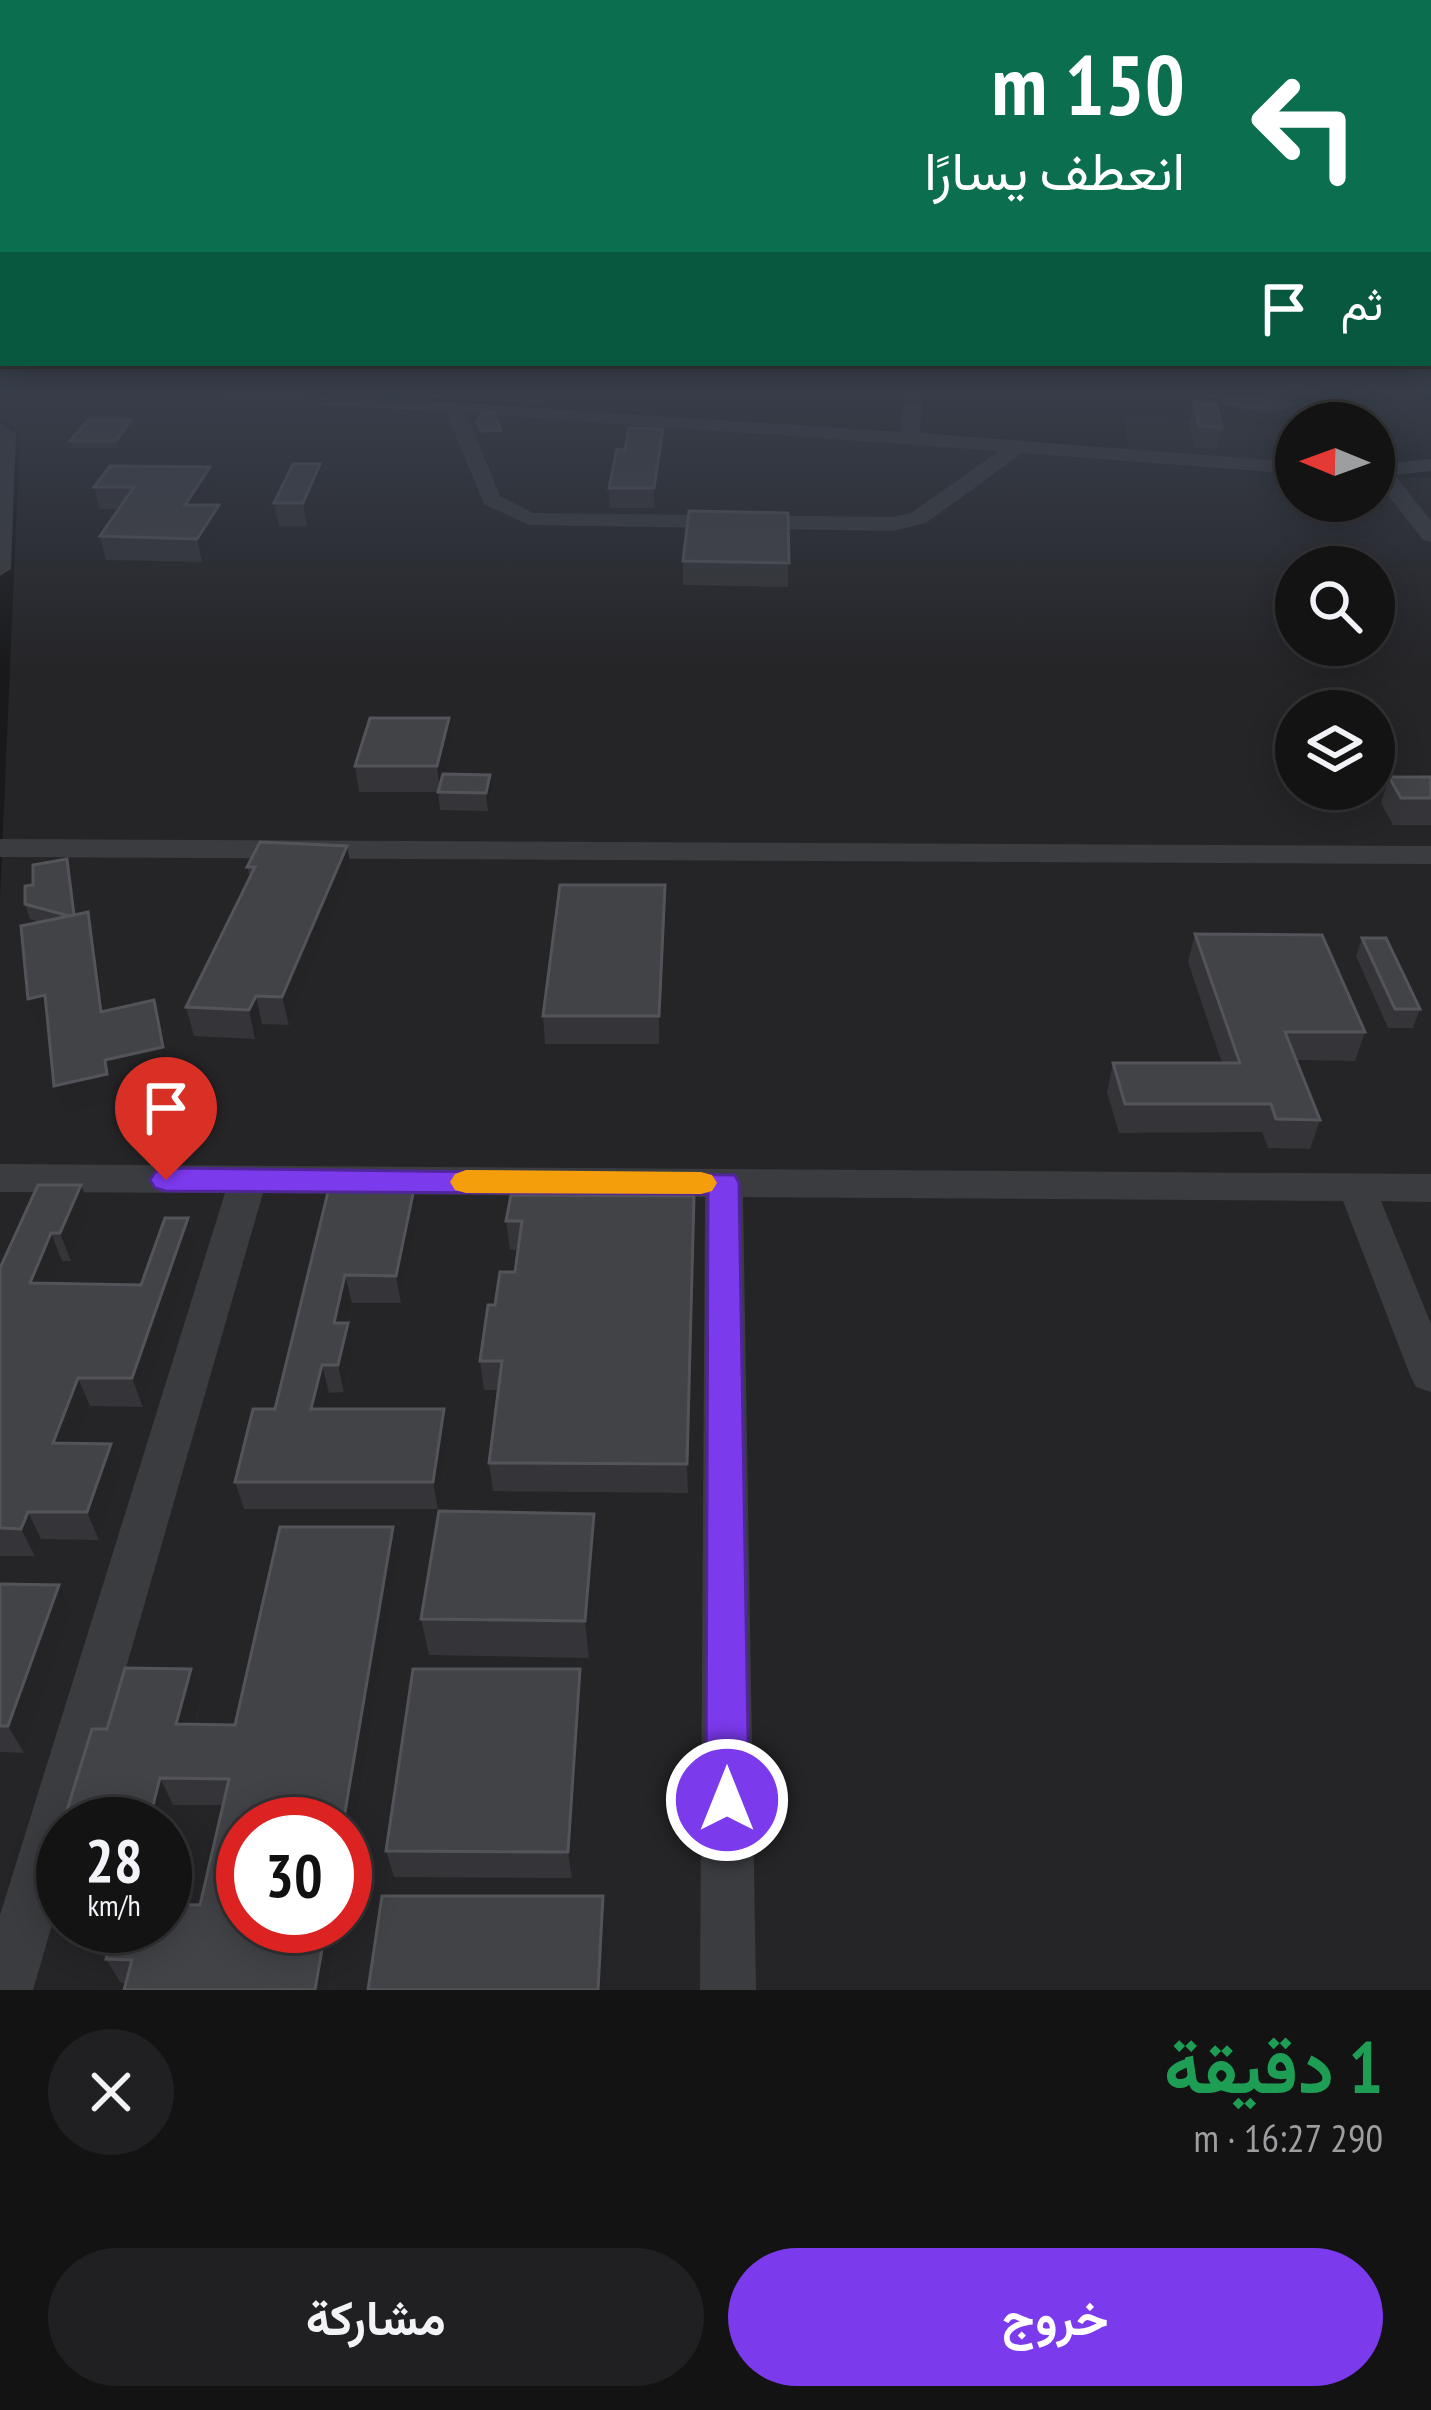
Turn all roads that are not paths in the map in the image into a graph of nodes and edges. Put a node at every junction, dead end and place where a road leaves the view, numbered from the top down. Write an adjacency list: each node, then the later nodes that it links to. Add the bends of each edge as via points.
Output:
1 (4, 485): 6 (street)
2 (485, 485): 3 (street, via 491,500 529,518 893,524 918,518)
3 (964, 485)
4 (1395, 492): 5 (street)
5 (1431, 535)
6 (0, 569)
7 (0, 848): 8 (street)
8 (1431, 855)
9 (0, 1178): 10 (street)
10 (248, 1180): 11 (street); 15 (street)
11 (724, 1183): 12 (street); 16 (street)
12 (1356, 1187): 13 (street); 14 (street)
13 (1431, 1188)
14 (1431, 1375)
15 (5, 1990)
16 (728, 1990)

